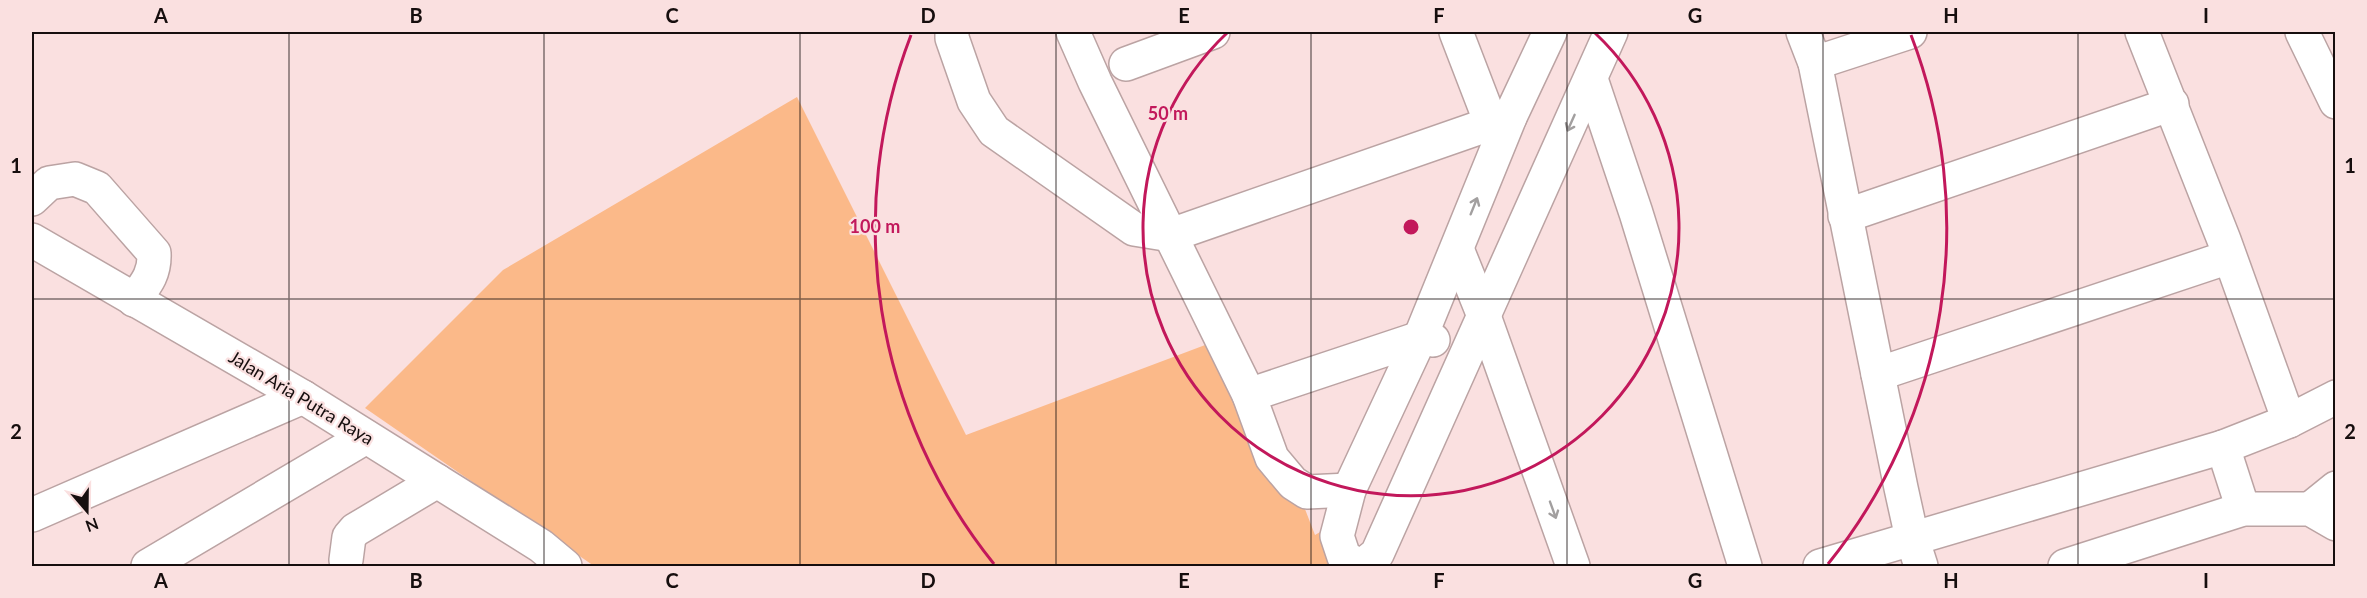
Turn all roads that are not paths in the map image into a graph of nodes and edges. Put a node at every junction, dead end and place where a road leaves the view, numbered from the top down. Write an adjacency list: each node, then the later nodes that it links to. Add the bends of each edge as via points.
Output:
1 (952, 32): 19 (main road, via 974,101 994,131 1134,229)
2 (1073, 32): 19 (main road)
3 (1213, 32): 12 (main road)
4 (1456, 32): 16 (main road)
5 (1550, 32): 16 (main road)
6 (1611, 32): 13 (main road)
7 (1803, 32): 11 (main road)
8 (1910, 32): 11 (main road)
9 (2142, 32): 15 (main road)
10 (2302, 32): 14 (main road)
11 (1815, 63): 18 (main road)
12 (1126, 64)
13 (1591, 79): 24 (main road, one-way to 24); 46 (main road)
14 (2336, 102)
15 (2172, 104): 18 (main road); 21 (main road)
16 (1501, 120): 19 (main road); 22 (main road, one-way to 16)
17 (32, 199): 23 (main road, via 49,183 75,178 97,188 154,253 152,277)
18 (1845, 216): 26 (main road)
19 (1171, 234): 27 (main road)
20 (32, 242): 23 (main road, Jalan Aria Putra Raya)
21 (2229, 257): 26 (main road); 30 (main road)
22 (1452, 262): 24 (main road); 25 (main road)
23 (134, 300): 28 (main road, Jalan Aria Putra Raya)
24 (1475, 334): 25 (main road); 43 (main road, via 1377,554); 44 (main road); 45 (main road, one-way to 45)
25 (1420, 338): 27 (main road); 35 (main road)
26 (1878, 374): 39 (main road)
27 (1249, 395): 35 (main road, via 1272,458 1293,483 1307,492)
28 (303, 397): 31 (main road, Jalan Aria Putra Raya); 37 (main road)
29 (2336, 397): 30 (main road)
30 (2289, 421): 32 (main road)
31 (366, 437): 33 (main road, Jalan Aria Putra Raya); 41 (main road)
32 (2223, 447): 36 (main road); 39 (main road)
33 (437, 481): 40 (main road, via 355,530 349,537); 42 (main road, Jalan Aria Putra Raya, via 541,546)
34 (2336, 489): 38 (main road)
35 (1350, 490): 43 (main road, via 1337,536 1344,557)
36 (2242, 509): 38 (main road); 48 (main road)
37 (32, 515)
38 (2323, 516)
39 (1917, 552): 47 (main road)
40 (346, 560)
41 (148, 567)
42 (565, 567)
43 (1360, 567)
44 (1550, 567)
45 (1573, 567)
46 (1745, 567)
47 (1820, 567)
48 (2065, 567)

